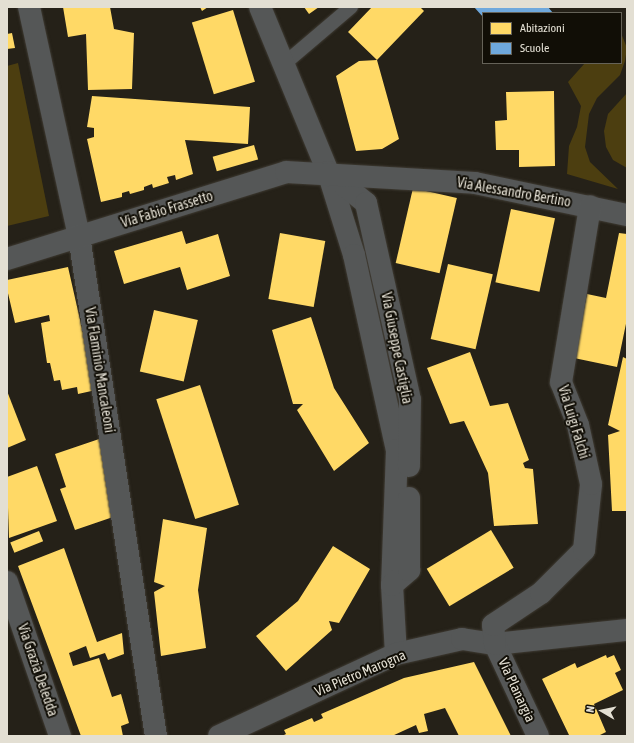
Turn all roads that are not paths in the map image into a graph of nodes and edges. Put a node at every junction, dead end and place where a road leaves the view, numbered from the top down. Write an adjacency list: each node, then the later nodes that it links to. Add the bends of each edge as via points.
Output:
1 (28, 7): 8 (street, Via Flaminio Mancaleoni)
2 (260, 7): 4 (street, Via Giuseppe Castiglia)
3 (351, 7): 4 (lane)
4 (284, 64): 5 (street, Via Giuseppe Castiglia)
5 (328, 172): 6 (street, Via Alessandro Bertino, via 475,183); 8 (street, Via Fabio Frassetto, via 286,172); 13 (street, Via Giuseppe Castiglia, via 354,255 397,450 392,585)
6 (590, 206): 7 (street, Via Alessandro Bertino); 12 (street, Via Luigi Falchi, via 561,382 578,425 591,484 584,550 541,593 493,625)
7 (627, 215)
8 (79, 236): 9 (street, Via Fabio Frassetto); 16 (street, Via Flaminio Mancaleoni)
9 (7, 259)
10 (7, 582): 15 (street, Via Grazia Deledda)
11 (627, 630): 12 (street, Via Pietro Marogna)
12 (495, 644): 13 (street, Via Pietro Marogna, via 462,639); 17 (street, Via Planargia)
13 (396, 654): 14 (street, Via Pietro Marogna)
14 (225, 735)
15 (60, 736)
16 (156, 736)
17 (538, 736)

